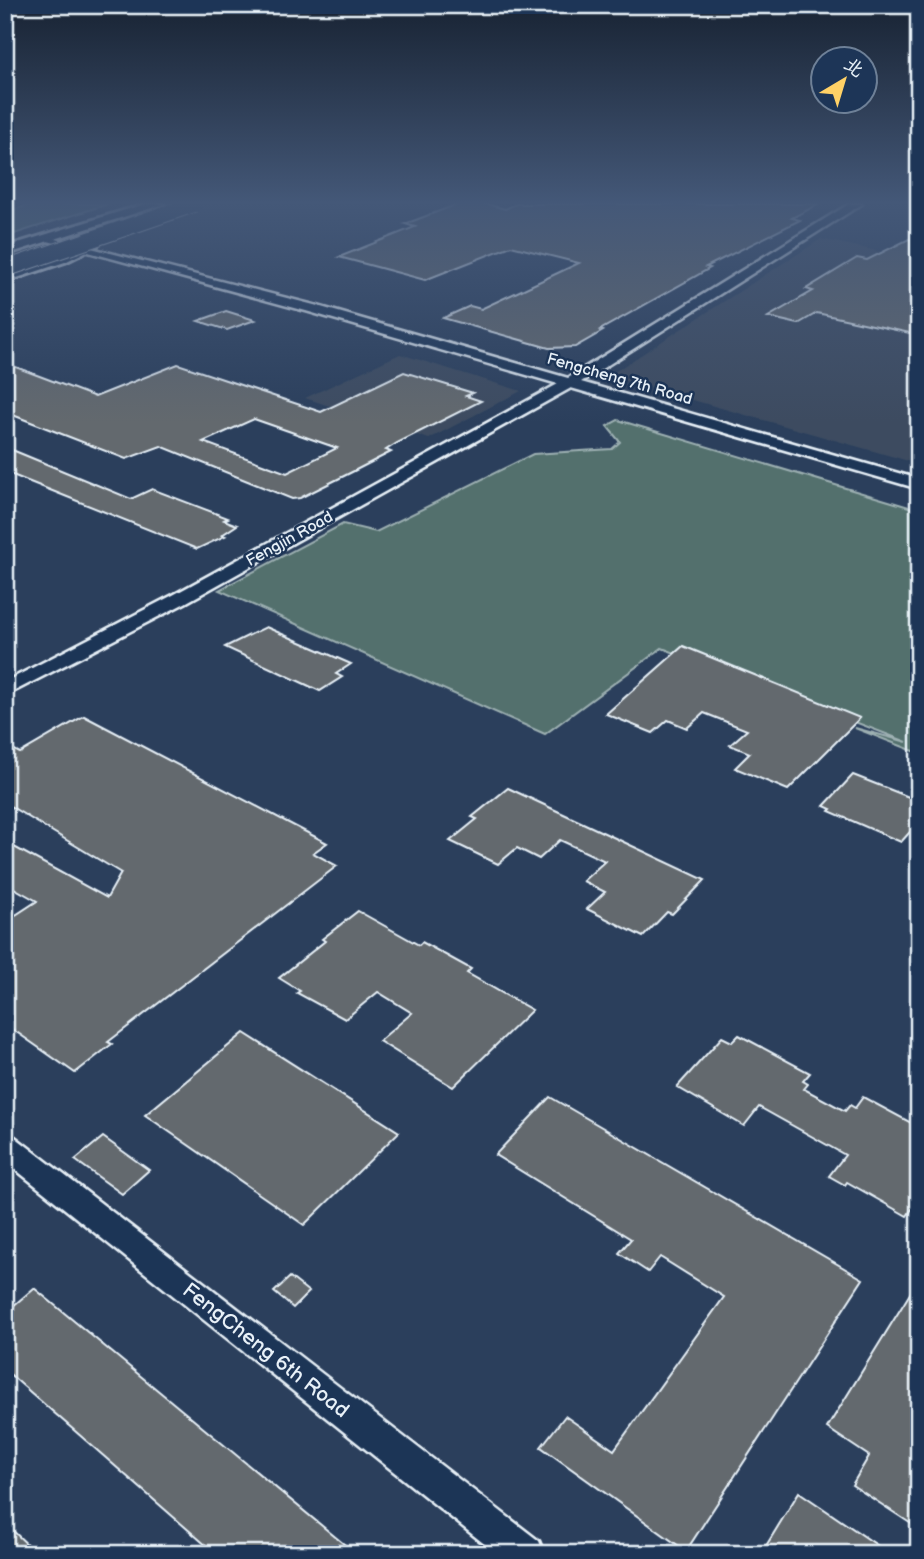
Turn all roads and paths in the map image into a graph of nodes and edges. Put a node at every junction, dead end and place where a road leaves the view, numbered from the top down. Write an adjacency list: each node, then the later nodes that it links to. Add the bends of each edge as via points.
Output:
1 (191, 277): 4 (street, Fengcheng 7th Road)
2 (214, 277): 4 (street, Fengcheng 7th Road)
3 (740, 277): 5 (street, Fengjin Road)
4 (310, 308): 5 (street, Fengcheng 7th Road)
5 (571, 382): 6 (street, Fengcheng 7th Road); 7 (street, Fengjin Road)
6 (919, 484)
7 (5, 690)
8 (5, 1145): 9 (street, FengCheng 6th Road)
9 (526, 1554)

